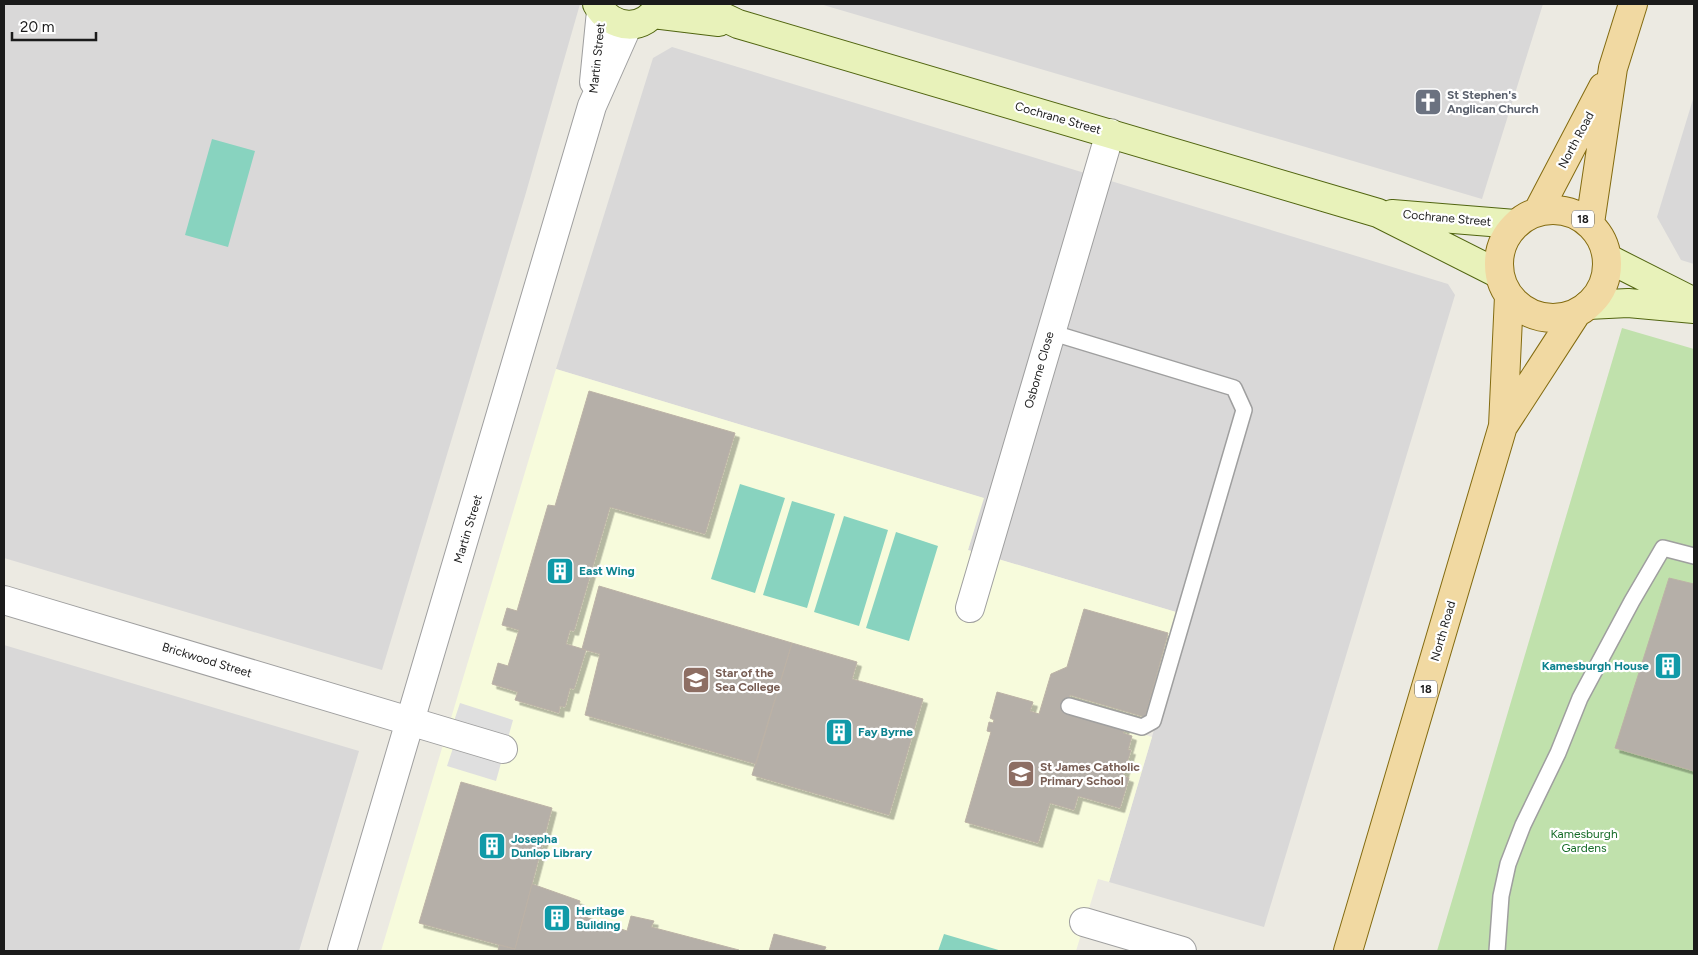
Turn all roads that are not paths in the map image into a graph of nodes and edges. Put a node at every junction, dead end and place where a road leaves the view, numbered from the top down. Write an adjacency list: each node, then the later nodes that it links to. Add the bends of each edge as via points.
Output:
1 (696, 4): 5 (street, Cochrane Street)
2 (1633, 4): 6 (main road, North Road / 18)
3 (599, 7): 4 (street, Cochrane Street, via 613,21); 7 (street, Martin Street)
4 (647, 14): 5 (street, Cochrane Street); 7 (street, Martin Street)
5 (738, 24): 8 (street, Cochrane Street)
6 (1613, 68): 10 (main road, North Road / 18); 11 (main road, North Road / 18)
7 (592, 106): 23 (street, Martin Street)
8 (1110, 133): 9 (street, Cochrane Street); 17 (street, Osborne Close)
9 (1378, 213): 10 (street, Cochrane Street); 13 (street, Cochrane Street)
10 (1527, 218): 11 (main road, 18, via 1556,209 1574,213); 13 (main road, 18, via 1504,239 1499,256)
11 (1590, 223): 12 (main road, 18, via 1604,245)
12 (1607, 258): 14 (street); 16 (main road, 18, via 1600,292)
13 (1504, 285): 16 (main road, via 1522,309 1539,317 1558,318); 18 (main road, North Road / 18)
14 (1694, 302)
15 (1694, 308): 16 (street, via 1628,303)
16 (1582, 310): 18 (main road, North Road / 18)
17 (1050, 332): 21 (street, Osborne Close); 22 (lane, via 1234,388 1244,410 1153,721 1142,727)
18 (1503, 426): 28 (main road, North Road / 18)
19 (1694, 556): 29 (lane, via 1664,548 1580,698 1508,864 1501,896)
20 (4, 600): 23 (street, Brickwood Street)
21 (970, 608)
22 (1070, 706)
23 (410, 721): 24 (street, Brickwood Street); 26 (street, Martin Street)
24 (503, 749)
25 (1084, 922): 27 (street)
26 (342, 951)
27 (1182, 951)
28 (1348, 951)
29 (1497, 951)

